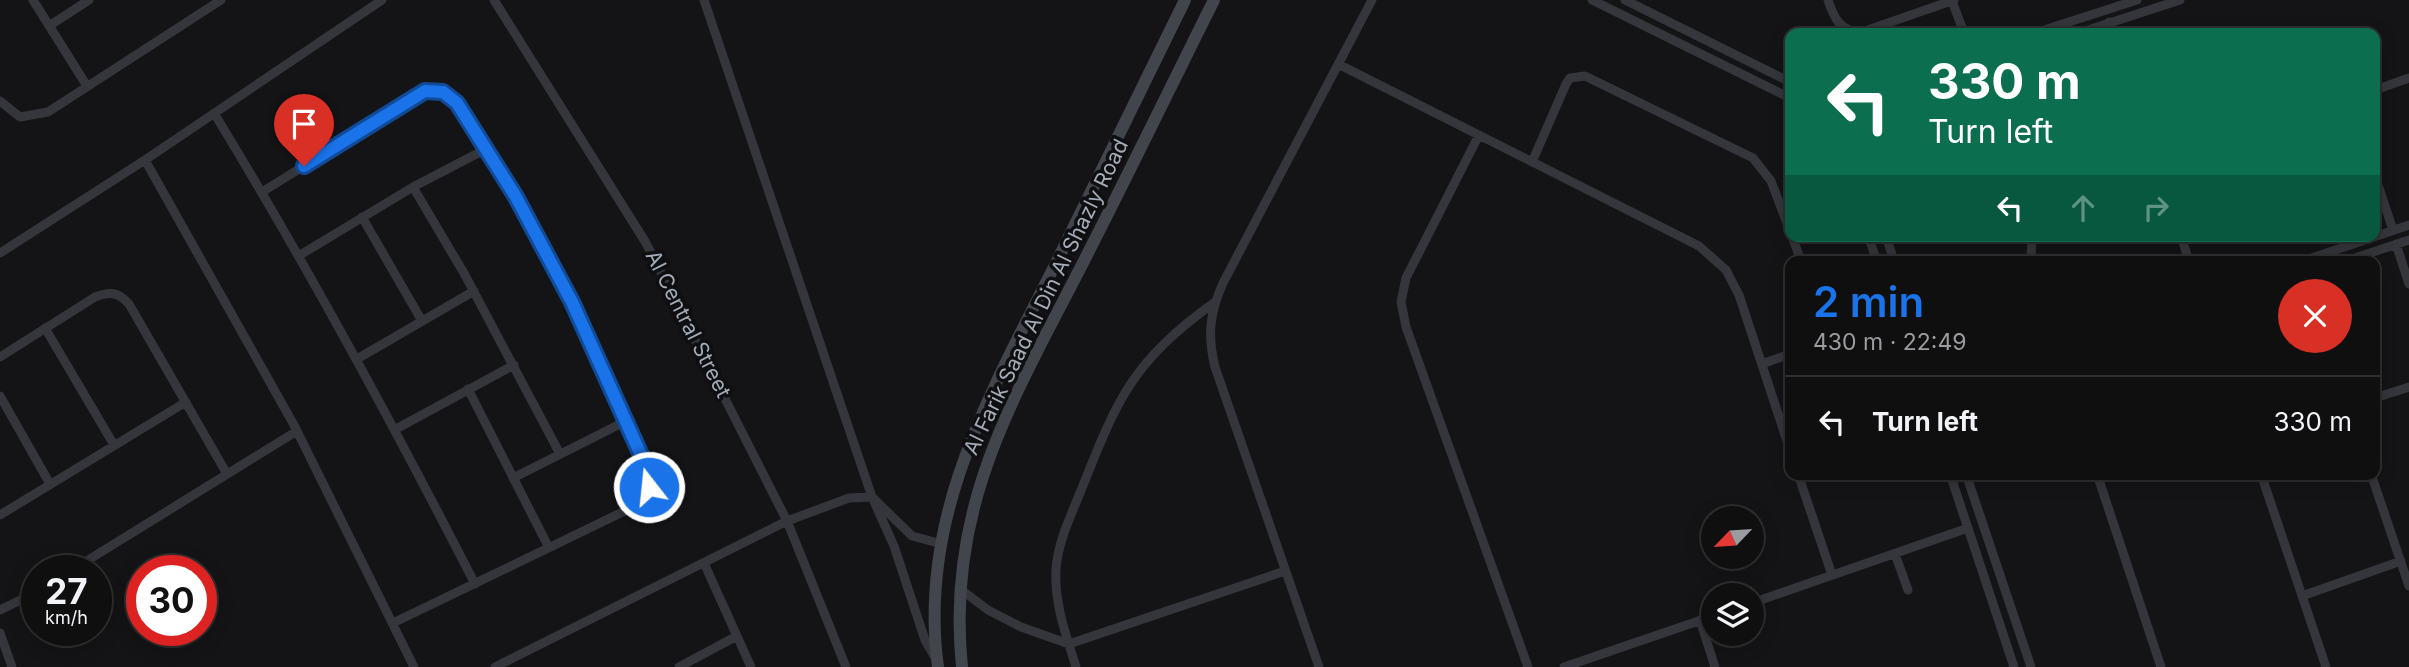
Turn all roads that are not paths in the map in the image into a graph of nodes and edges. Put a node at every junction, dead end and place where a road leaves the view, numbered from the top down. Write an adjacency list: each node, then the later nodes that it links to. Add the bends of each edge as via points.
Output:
1 (33, 0): 17 (street)
2 (89, 0): 17 (street)
3 (220, 0): 27 (street)
4 (382, 0): 31 (street)
5 (494, 0): 89 (street, Al Central Street, via 646,243)
6 (704, 0): 87 (street)
7 (1185, 0): 39 (street, Al Farik Saad Al Din Al Shazly Road)
8 (1214, 0): 43 (street, Al Farik Saad Al Din Al Shazly Road)
9 (1372, 0): 24 (street)
10 (1592, 0): 29 (street)
11 (1625, 0): 26 (street)
12 (1828, 0): 18 (street, via 1838,23)
13 (1953, 0): 19 (street); 20 (street)
14 (2137, 0): 21 (street)
15 (2180, 0): 16 (street)
16 (2109, 22): 22 (street); 23 (street)
17 (49, 26): 27 (street)
18 (1846, 28)
19 (1873, 28)
20 (1962, 28)
21 (2063, 28)
22 (2093, 28)
23 (2111, 28)
24 (1338, 64): 32 (street); 57 (street)
25 (2409, 78): 28 (street)
26 (1785, 80)
27 (87, 86): 30 (street, via 34,116 20,117)
28 (2380, 87)
29 (1785, 96)
30 (0, 101)
31 (214, 113): 34 (street); 38 (street)
32 (1479, 135): 35 (street); 124 (street, via 1406,278 1401,302)
33 (486, 149): 36 (street); 38 (street, via 457,103 443,92 425,91); 70 (street, via 572,302)
34 (145, 160): 49 (street); 72 (street)
35 (1532, 162): 41 (street, via 1566,84 1570,78 1585,76 1753,158 1771,181); 63 (street, via 1714,256 1739,295)
36 (413, 187): 40 (street); 56 (street)
37 (2380, 191): 44 (street)
38 (262, 192): 51 (street)
39 (1079, 217): 43 (street, via 1086,231); 50 (street, Al Farik Saad Al Din Al Shazly Road)
40 (362, 218): 51 (street); 58 (street)
41 (1785, 218)
42 (2409, 225): 44 (street)
43 (1100, 229): 54 (street, Al Farik Saad Al Din Al Shazly Road)
44 (2393, 230): 45 (street)
45 (2380, 234)
46 (2409, 240): 48 (street)
47 (2358, 242): 52 (street)
48 (2396, 244): 53 (street); 55 (street)
49 (0, 253)
50 (1061, 253): 54 (street, via 1075,251); 91 (street, Al Farik Saad Al Din Al Shazly Road, via 971,435 948,505)
51 (300, 255): 62 (street)
52 (2318, 256)
53 (2361, 256)
54 (1081, 268): 103 (street, Al Farik Saad Al Din Al Shazly Road, via 986,464 965,538)
55 (2409, 284)
56 (474, 291): 58 (street); 64 (street)
57 (1214, 302): 98 (street, via 1212,355); 113 (street, via 1156,348 1117,403 1056,567 1057,594)
58 (422, 321): 62 (street)
59 (45, 328): 61 (street); 69 (street, via 95,297 107,292 120,295); 74 (street)
60 (1785, 356): 63 (street)
61 (0, 357)
62 (357, 359): 71 (street)
63 (1762, 364): 73 (street)
64 (514, 365): 66 (street); 75 (street)
65 (2409, 387): 68 (street)
66 (468, 390): 71 (street); 77 (street)
67 (0, 396): 85 (street)
68 (2380, 396)
69 (186, 402): 74 (street); 76 (street)
70 (624, 422): 75 (street); 92 (street, via 650,475 644,498 633,508)
71 (396, 429): 101 (street)
72 (297, 431): 76 (street); 110 (street)
73 (1785, 435)
74 (114, 446): 85 (street)
75 (560, 454): 77 (street)
76 (227, 474): 94 (street)
77 (513, 478): 92 (street)
78 (1800, 480): 100 (street)
79 (1952, 480): 86 (street)
80 (1967, 480): 86 (street)
81 (1968, 480): 97 (street)
82 (2099, 480): 129 (street)
83 (2263, 480): 105 (street)
84 (2373, 480): 95 (street)
85 (50, 484): 88 (street)
86 (1955, 488): 90 (street)
87 (872, 497): 89 (street, via 849,498); 91 (street, via 912,536); 114 (street)
88 (0, 515)
89 (787, 521): 96 (street); 120 (street, Al Central Street)
90 (1968, 528): 93 (street); 99 (street)
91 (942, 544): 114 (street, Al Farik Saad Al Din Al Shazly Road, via 936,599)
92 (548, 546): 101 (street)
93 (1895, 554): 100 (street); 104 (street)
94 (96, 555)
95 (2401, 561): 102 (street); 105 (street)
96 (704, 563): 112 (street); 117 (street)
97 (1997, 566): 99 (street); 128 (street)
98 (1285, 571): 113 (street); 123 (street)
99 (1983, 571): 127 (street)
100 (1832, 575): 106 (street)
101 (475, 584): 110 (street)
102 (2409, 586)
103 (959, 588): 113 (street, via 1021,627); 121 (street, Al Farik Saad Al Din Al Shazly Road)
104 (1908, 590)
105 (2302, 596): 130 (street)
106 (1764, 599)
107 (21, 600): 108 (street)
108 (0, 610)
109 (1700, 620): 125 (street); 126 (street)
110 (393, 622): 116 (street)
111 (0, 633): 115 (street)
112 (737, 636): 118 (street); 119 (street)
113 (1069, 644): 122 (street)
114 (938, 665)
115 (12, 667)
116 (414, 667)
117 (495, 667)
118 (679, 667)
119 (751, 667)
120 (846, 667)
121 (962, 667)
122 (1076, 667)
123 (1319, 667)
124 (1528, 667)
125 (1564, 667)
126 (1716, 667)
127 (2014, 667)
128 (2031, 667)
129 (2161, 667)
130 (2326, 667)

